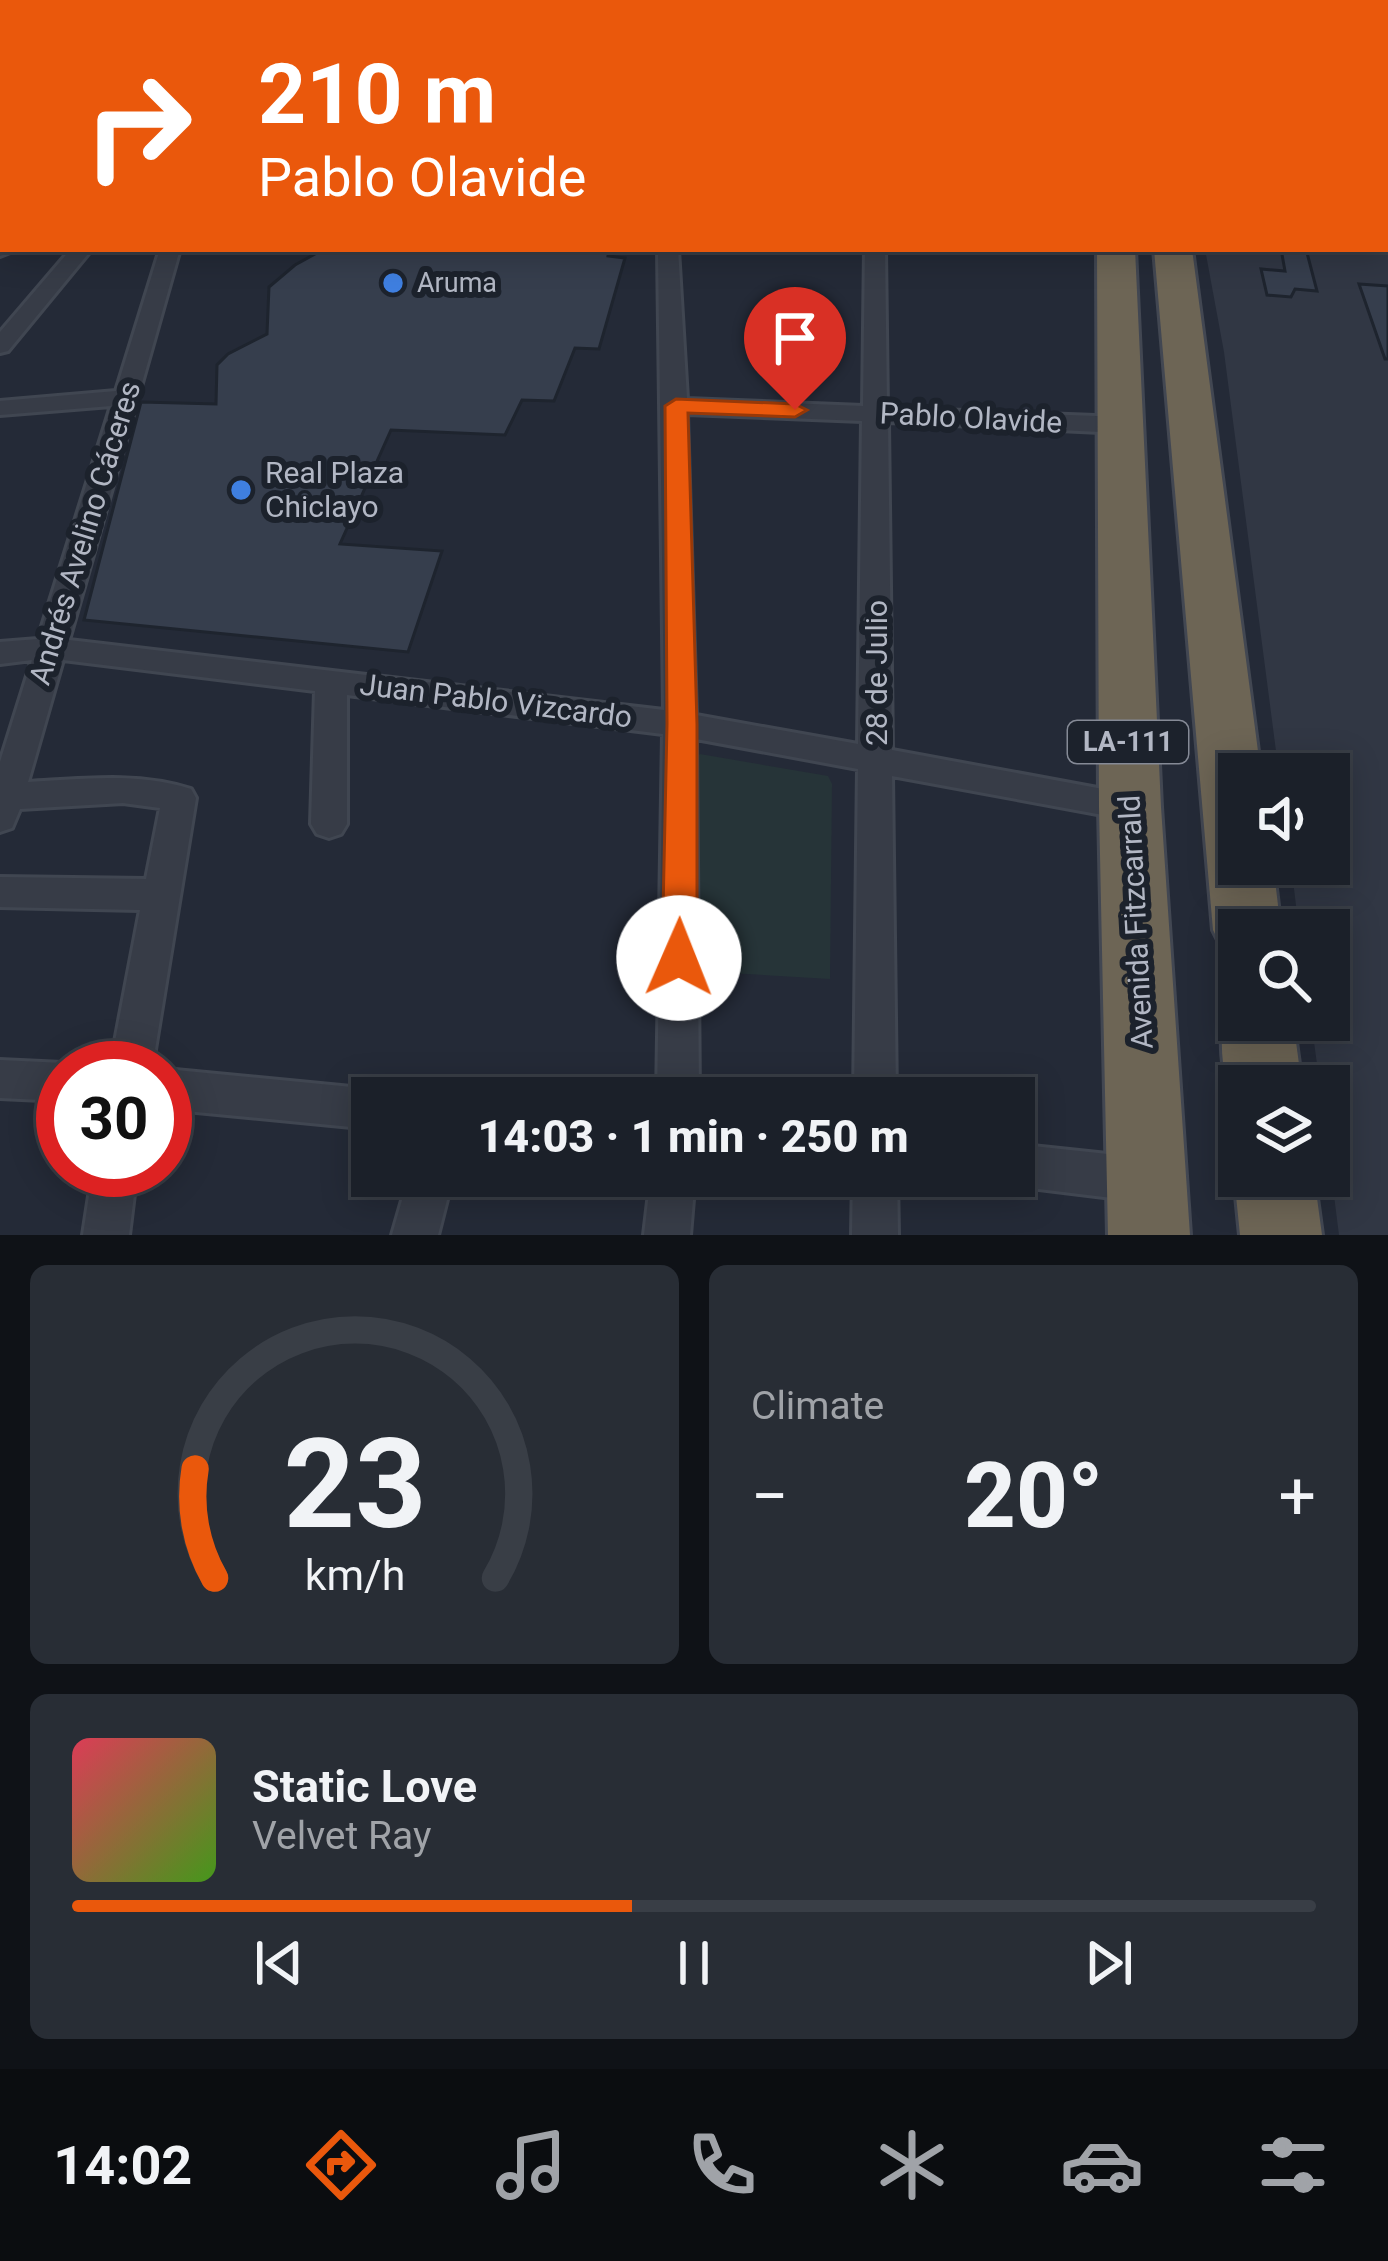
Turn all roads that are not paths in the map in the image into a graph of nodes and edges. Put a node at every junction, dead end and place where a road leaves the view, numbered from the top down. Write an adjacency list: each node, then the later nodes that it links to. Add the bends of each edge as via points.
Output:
1 (55, 252): 8 (street)
2 (79, 252): 9 (street)
3 (169, 252): 10 (street, Andrés Avelino Cáceres)
4 (668, 252): 11 (street)
5 (875, 252): 13 (street, 28 de Julio)
6 (1116, 252): 14 (highway, Avenida Fitzcarrald / LA-111)
7 (1173, 252): 19 (highway, LA-111)
8 (0, 316)
9 (0, 346)
10 (126, 397): 12 (street); 15 (street, Andrés Avelino Cáceres)
11 (676, 406): 13 (street, Pablo Olavide); 18 (street)
12 (0, 408)
13 (874, 413): 14 (street, Pablo Olavide); 20 (street, 28 de Julio)
14 (1122, 425): 22 (highway, Avenida Fitzcarrald / LA-111)
15 (50, 648): 16 (street, Juan Pablo Vizcardo); 17 (street, Juan Pablo Vizcardo); 21 (street, Andrés Avelino Cáceres)
16 (0, 653)
17 (331, 680): 18 (street, Juan Pablo Vizcardo); 23 (street)
18 (682, 724): 20 (street, Juan Pablo Vizcardo); 27 (street)
19 (1228, 753)
20 (877, 757): 22 (street, Juan Pablo Vizcardo); 28 (street, 28 de Julio)
21 (3, 807): 25 (street, via 123,790 179,798)
22 (1130, 807): 39 (highway, Avenida Fitzcarrald / LA-111)
23 (328, 824)
24 (0, 892): 25 (street)
25 (163, 895): 26 (street)
26 (136, 1041)
27 (678, 1077)
28 (875, 1077)
29 (0, 1079): 30 (street)
30 (36, 1081)
31 (192, 1092): 32 (street)
32 (351, 1107)
33 (1035, 1172): 39 (street)
34 (111, 1197): 40 (street)
35 (425, 1197): 41 (street)
36 (671, 1197): 42 (street)
37 (875, 1197): 43 (street)
38 (1276, 1197): 44 (highway)
39 (1148, 1208)
40 (106, 1235)
41 (415, 1235)
42 (667, 1235)
43 (875, 1235)
44 (1281, 1235)

